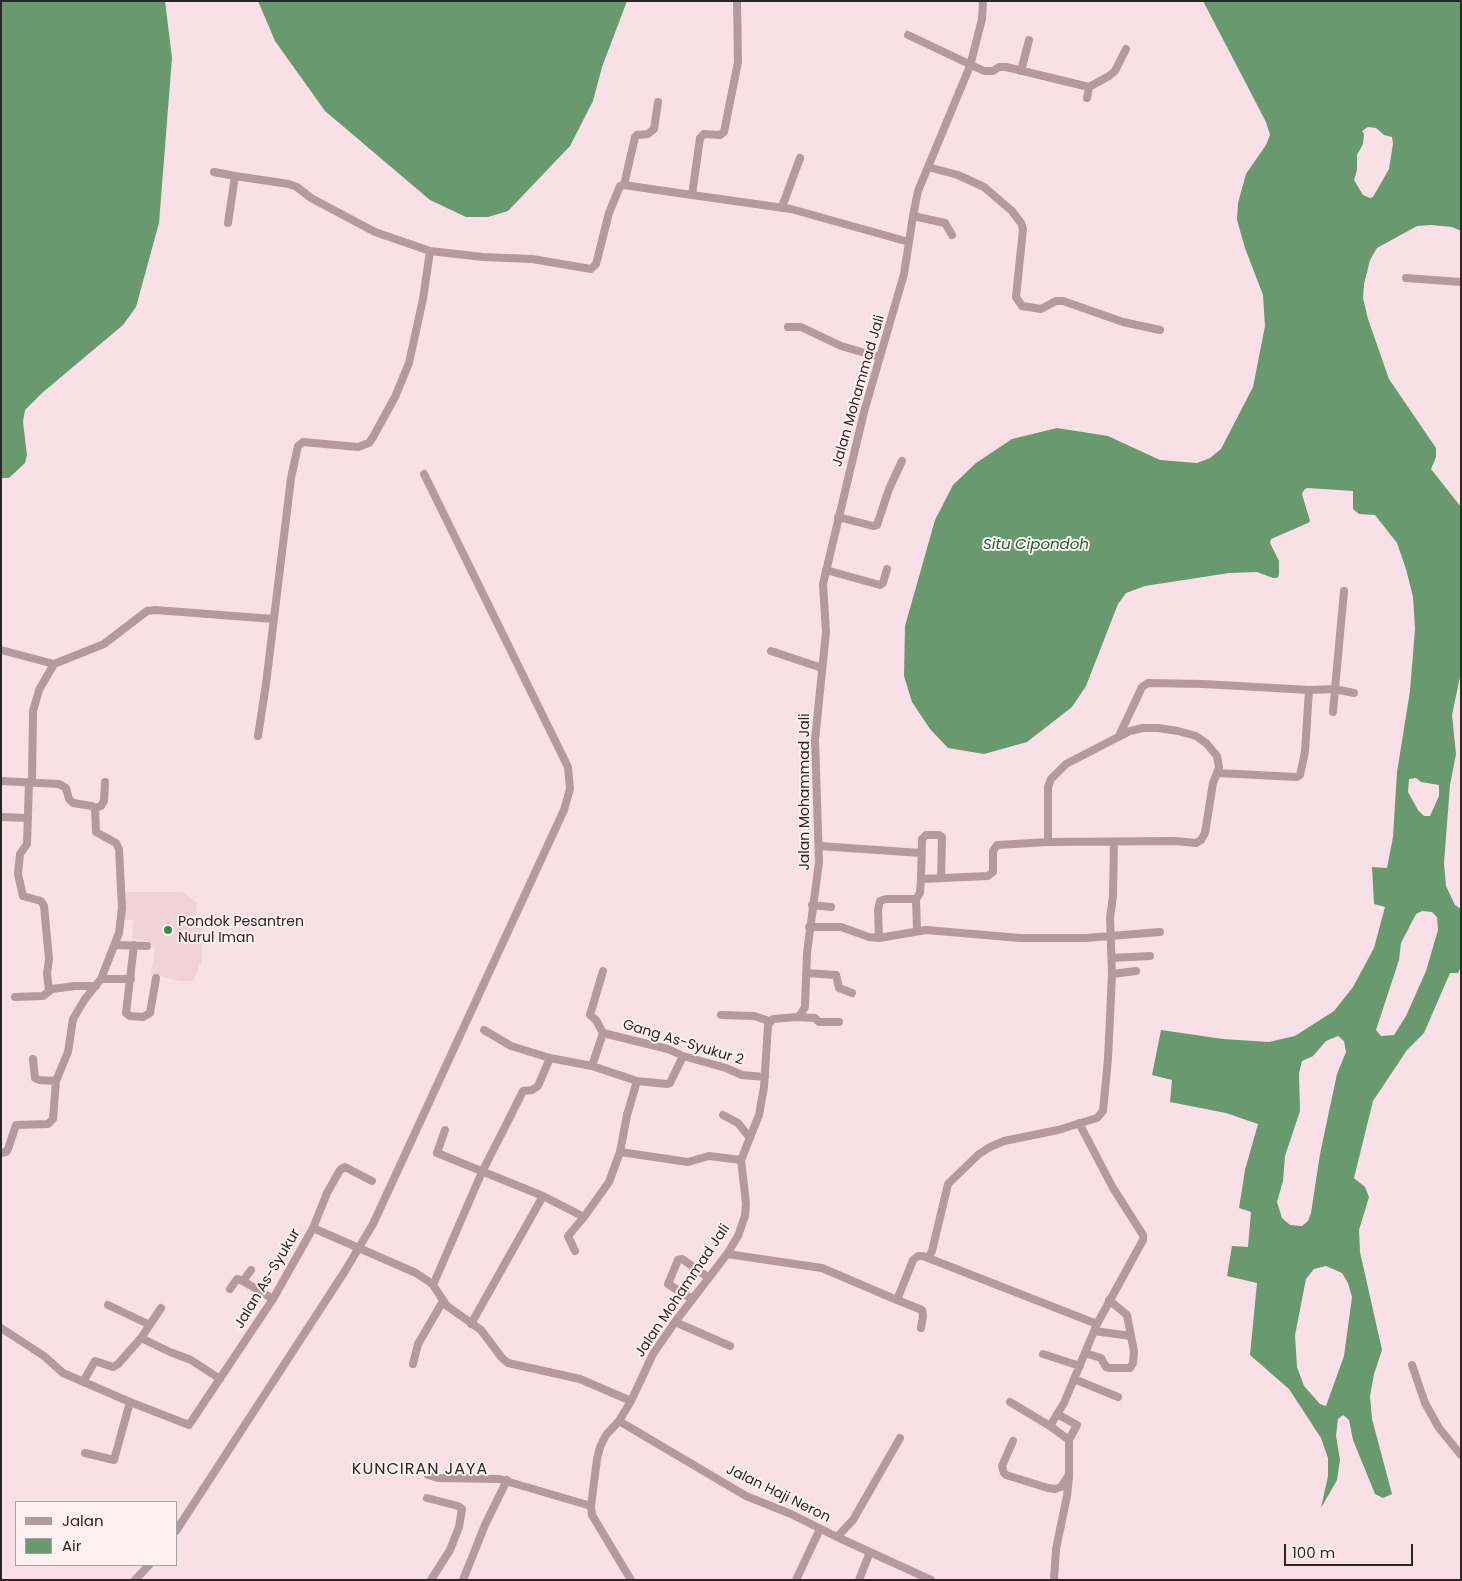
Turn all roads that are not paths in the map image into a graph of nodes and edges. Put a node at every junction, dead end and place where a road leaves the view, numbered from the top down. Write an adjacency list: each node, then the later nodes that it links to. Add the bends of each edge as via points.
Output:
1 (737, 1): 16 (street, via 738,62 724,132 720,135 704,134 700,138)
2 (983, 1): 6 (street, Jalan Mohammad Jali, via 982,19)
3 (908, 35): 6 (street)
4 (1029, 40): 7 (street)
5 (1126, 49): 8 (street, via 1115,71)
6 (970, 66): 7 (street, via 984,71 999,67); 12 (street, Jalan Mohammad Jali)
7 (1021, 71): 8 (street)
8 (1089, 87): 9 (street)
9 (1087, 98)
10 (658, 102): 15 (street, via 654,129 635,137)
11 (800, 158): 17 (street)
12 (928, 167): 18 (street, Jalan Mohammad Jali, via 918,191); 26 (street, via 958,175 984,187 1021,223 1016,297 1022,306 1041,309 1063,301 1123,322)
13 (214, 172): 14 (street)
14 (235, 176): 19 (street); 22 (street, via 290,184 376,232)
15 (624, 184): 16 (street); 22 (street, via 617,189 592,270 532,259)
16 (692, 195): 17 (street)
17 (782, 207): 21 (street)
18 (913, 216): 20 (street, via 945,224); 21 (street, Jalan Mohammad Jali)
19 (228, 223)
20 (952, 235)
21 (909, 242): 27 (street, Jalan Mohammad Jali, via 893,317)
22 (430, 251): 34 (street, via 409,363 395,397 369,443 358,447 303,442 298,446 291,478)
23 (1406, 278): 24 (street)
24 (1461, 282)
25 (788, 327): 27 (street, via 802,327 841,346)
26 (1160, 330)
27 (879, 357): 30 (street, Jalan Mohammad Jali)
28 (902, 460): 30 (street, via 877,525)
29 (424, 474): 106 (street, via 568,767 570,789 552,837)
30 (838, 517): 32 (street, Jalan Mohammad Jali)
31 (887, 569): 32 (street, via 880,585)
32 (826, 570): 38 (street, Jalan Mohammad Jali, via 823,592 827,626)
33 (1344, 590): 40 (street)
34 (274, 619): 37 (street, via 147,611 104,644); 43 (street)
35 (1, 650): 37 (street)
36 (771, 650): 38 (street)
37 (54, 664): 47 (street, via 39,690 33,711)
38 (822, 668): 54 (street, Jalan Mohammad Jali, via 815,740)
39 (1309, 690): 40 (street); 44 (street, via 1148,683 1142,688); 45 (street, via 1305,752 1300,775 1294,778)
40 (1335, 690): 41 (street); 42 (street)
41 (1354, 693)
42 (1333, 712)
43 (258, 736)
44 (1119, 736): 45 (street, via 1143,728 1196,736 1218,756); 52 (street, via 1066,764 1050,779)
45 (1217, 773): 53 (street, via 1201,840 1196,843)
46 (1, 781): 47 (street)
47 (30, 782): 49 (street, via 63,785 73,804); 51 (street)
48 (105, 782): 49 (street, via 104,802)
49 (95, 808): 66 (street, via 96,832 116,843 119,849 122,908)
50 (1, 817): 51 (street)
51 (28, 818): 78 (street, via 27,844 20,854 18,874 22,896 39,900 44,906)
52 (1048, 842): 53 (street); 56 (street, via 997,845 993,851 993,872 988,876)
53 (1114, 842): 64 (street)
54 (819, 846): 55 (street); 59 (street, Jalan Mohammad Jali)
55 (921, 853): 56 (street, via 923,836 942,837); 57 (street)
56 (941, 878): 57 (street)
57 (921, 879): 58 (street, via 920,894)
58 (916, 899): 62 (street); 65 (street, via 880,901)
59 (812, 905): 60 (street); 61 (street, Jalan Mohammad Jali)
60 (831, 907)
61 (810, 926): 65 (street, via 841,926); 73 (street, Jalan Mohammad Jali)
62 (917, 930): 64 (street, via 1020,938); 65 (street)
63 (1160, 932): 64 (street)
64 (1110, 935): 70 (street)
65 (879, 938)
66 (115, 945): 67 (street); 77 (street)
67 (134, 945): 68 (street); 75 (street)
68 (147, 946)
69 (1150, 956): 70 (street)
70 (1112, 958): 74 (street)
71 (604, 971): 86 (street, Gang As-Syukur 2, via 590,1015)
72 (1136, 971): 74 (street)
73 (806, 973): 79 (street, via 836,974 839,988); 82 (street, Jalan Mohammad Jali, via 805,1007)
74 (1112, 974): 95 (street, via 1103,1111 1097,1118)
75 (131, 978): 76 (street, via 126,1013 143,1017 150,1014); 77 (street)
76 (156, 978)
77 (99, 982): 78 (street); 92 (street, via 75,1015 68,1052)
78 (49, 990): 80 (street, via 43,996)
79 (852, 992)
80 (15, 997)
81 (721, 1016): 83 (street, via 754,1016)
82 (797, 1017): 83 (street); 84 (street)
83 (769, 1022): 91 (street)
84 (839, 1022)
85 (484, 1030): 88 (street, via 511,1046)
86 (603, 1033): 87 (street, Gang As-Syukur 2, via 668,1049); 90 (street)
87 (683, 1056): 91 (street, Gang As-Syukur 2, via 742,1075); 93 (street, via 670,1083)
88 (550, 1058): 90 (street); 101 (street, via 538,1086 523,1092)
89 (33, 1059): 92 (street, via 35,1078)
90 (592, 1066): 93 (street)
91 (765, 1077): 97 (street, via 759,1114)
92 (56, 1081): 99 (street, via 51,1122 16,1125 8,1149)
93 (637, 1081): 98 (street)
94 (723, 1115): 97 (street, via 738,1123)
95 (1079, 1123): 109 (street, via 1004,1142 979,1154 948,1184); 118 (street, via 1143,1235 1141,1245)
96 (445, 1130): 101 (street, via 437,1154)
97 (750, 1138): 100 (street)
98 (620, 1152): 100 (street, via 688,1162 709,1156); 104 (street, via 610,1182)
99 (1, 1153)
100 (740, 1160): 108 (street, Jalan Mohammad Jali, via 745,1216)
101 (482, 1172): 103 (street); 113 (street)
102 (372, 1181): 105 (street, via 342,1167)
103 (543, 1196): 104 (street); 123 (street)
104 (584, 1217): 107 (street, via 568,1236)
105 (313, 1228): 106 (street, Jalan As-Syukur); 115 (street, Jalan As-Syukur)
106 (359, 1248): 113 (street, Jalan As-Syukur, via 416,1273); 156 (street)
107 (575, 1251)
108 (727, 1254): 111 (street, Jalan Mohammad Jali); 117 (street, via 822,1268)
109 (928, 1258): 117 (street, via 918,1256 914,1260); 127 (street)
110 (251, 1270): 112 (street)
111 (709, 1278): 116 (street, Jalan Mohammad Jali); 116 (street, via 682,1259 678,1260 668,1284)
112 (243, 1281): 114 (street, via 237,1279); 115 (street)
113 (433, 1285): 119 (street, Jalan As-Syukur)
114 (230, 1289)
115 (273, 1299): 136 (street, Jalan As-Syukur)
116 (692, 1299): 122 (street, Jalan Mohammad Jali)
117 (897, 1300): 126 (street, via 922,1310)
118 (1109, 1300): 127 (street); 128 (street, via 1127,1315)
119 (443, 1301): 123 (street, Jalan As-Syukur); 133 (street, via 418,1344)
120 (108, 1305): 124 (street)
121 (162, 1308): 124 (street)
122 (675, 1322): 130 (street); 140 (street, Jalan Mohammad Jali, via 653,1354)
123 (471, 1324): 140 (street, Jalan As-Syukur, via 481,1330 508,1363 580,1379)
124 (150, 1325): 129 (street)
125 (1, 1328): 138 (street, Jalan As-Syukur, via 44,1356 63,1373)
126 (921, 1328)
127 (1095, 1328): 128 (street); 131 (street)
128 (1131, 1336): 131 (street, via 1133,1363 1130,1368 1106,1367 1102,1358)
129 (141, 1338): 136 (street, via 191,1360); 138 (street, via 113,1367 95,1361)
130 (730, 1346)
131 (1086, 1353): 135 (street)
132 (1042, 1354): 135 (street)
133 (413, 1364)
134 (1412, 1365): 150 (street, via 1425,1403 1439,1428)
135 (1080, 1366): 137 (street)
136 (220, 1379): 141 (street, Jalan As-Syukur, via 189,1425)
137 (1074, 1379): 139 (street); 143 (street)
138 (83, 1382): 141 (street, Jalan As-Syukur)
139 (1118, 1397)
140 (631, 1401): 144 (street, Jalan Mohammad Jali)
141 (130, 1402): 149 (street, via 114,1460)
142 (1010, 1402): 145 (street)
143 (1057, 1414): 145 (street); 147 (street, via 1077,1425)
144 (619, 1421): 155 (street, Jalan Mohammad Jali, via 600,1446); 157 (street, Jalan Haji Neron, via 746,1496)
145 (1050, 1426): 147 (street)
146 (900, 1438): 158 (street, via 853,1520)
147 (1069, 1440): 152 (street)
148 (1013, 1441): 152 (street, via 1002,1466 1006,1475 1055,1489 1061,1487)
149 (85, 1453)
150 (1461, 1455)
151 (428, 1475): 153 (street)
152 (1069, 1475): 168 (street)
153 (507, 1480): 155 (street); 163 (street)
154 (427, 1498): 162 (street, via 462,1509 450,1550)
155 (591, 1506): 164 (street, via 596,1523)
156 (178, 1528)
157 (820, 1529): 158 (street, Jalan Haji Neron); 165 (street)
158 (836, 1537): 159 (street, Jalan Haji Neron)
159 (870, 1552): 166 (street); 167 (street, Jalan Haji Neron)
160 (148, 1566): 161 (street)
161 (135, 1580)
162 (431, 1580)
163 (463, 1580)
164 (631, 1580)
165 (796, 1580)
166 (859, 1580)
167 (931, 1580)
168 (1054, 1580)

